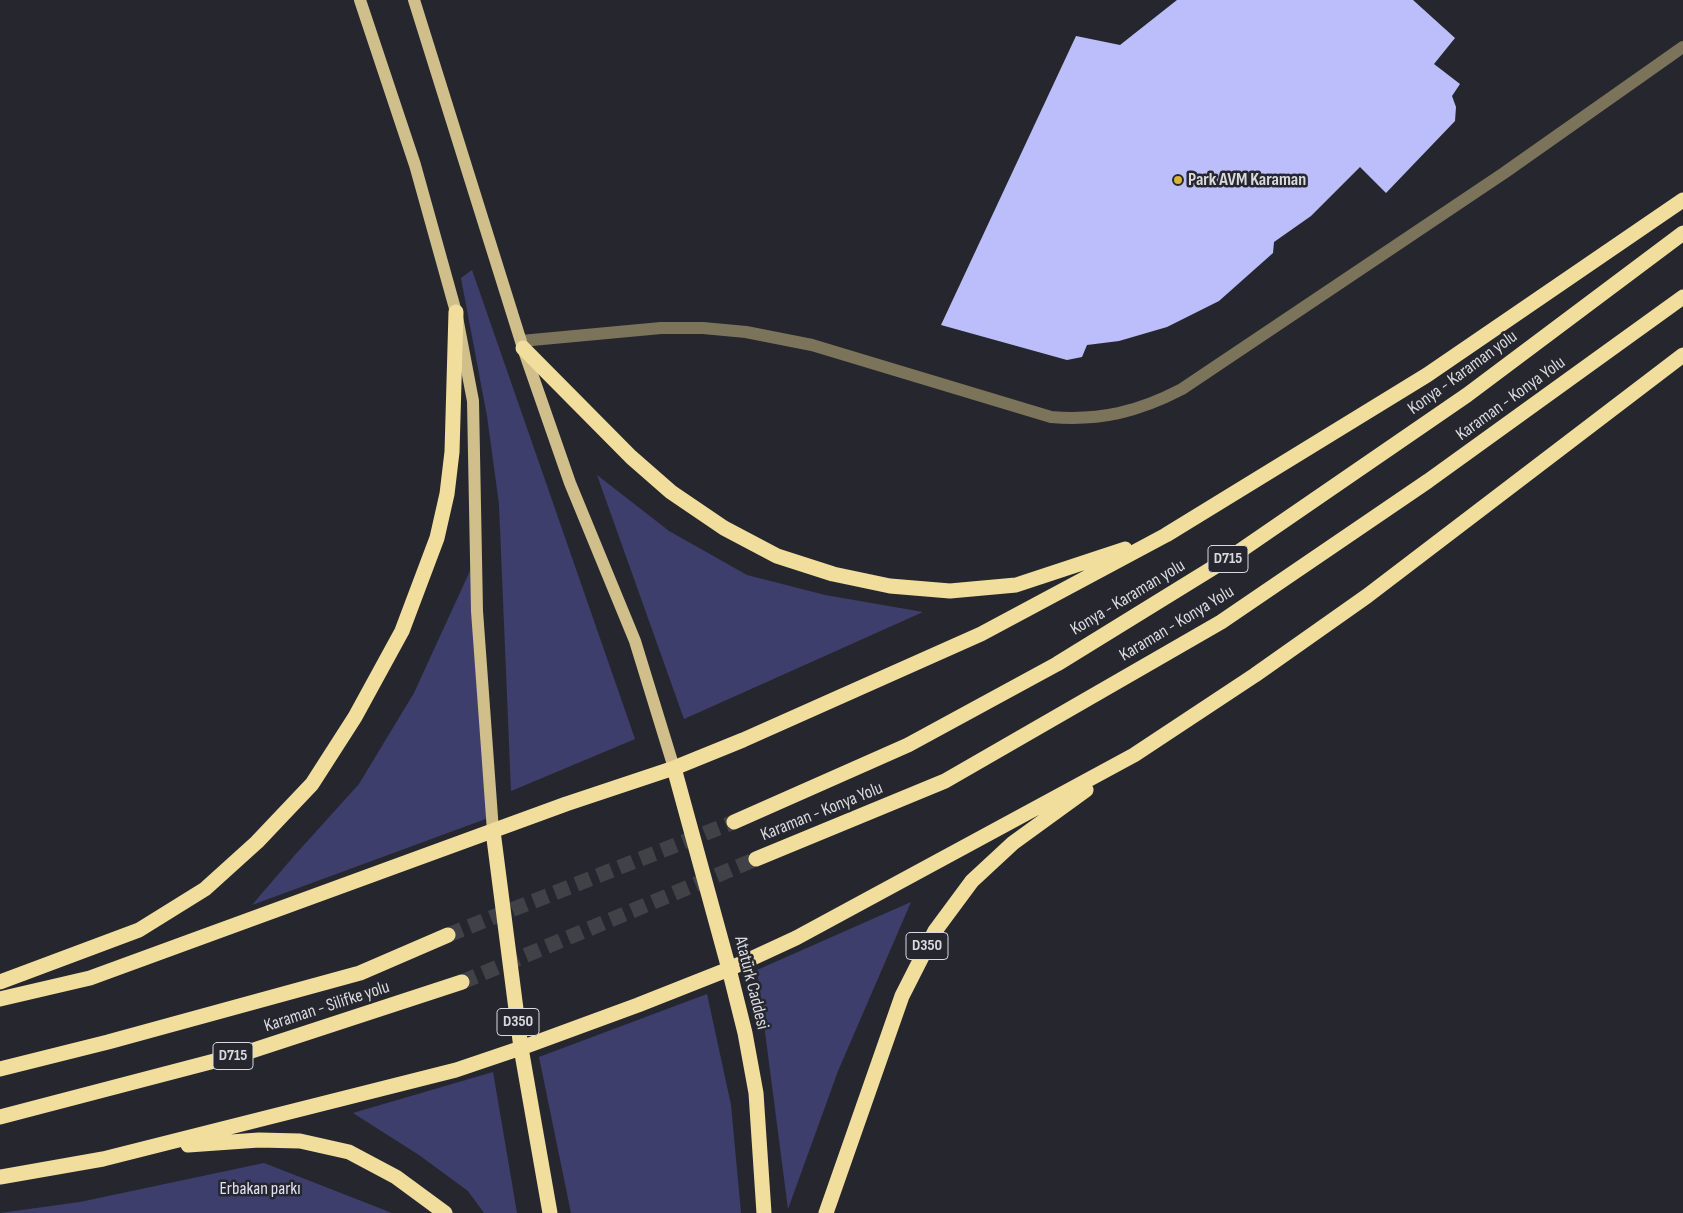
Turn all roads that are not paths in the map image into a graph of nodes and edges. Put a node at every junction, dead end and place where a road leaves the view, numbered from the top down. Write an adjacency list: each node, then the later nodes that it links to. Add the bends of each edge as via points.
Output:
1 (360, 0): 7 (main road, via 415,165)
2 (414, 0): 8 (main road)
3 (1683, 47): 8 (lane, via 1504,173 1182,388 1160,401 1128,412 1091,418 1051,417 812,345 746,332 661,328)
4 (1683, 200): 10 (highway, via 1427,375)
5 (1683, 233): 13 (highway, Konya - Karaman yolu / D715, via 1467,395 1237,553 1056,664 908,744)
6 (1683, 297): 15 (highway, Karaman - Konya Yolu / D715, via 1428,481 1221,622 945,781)
7 (456, 312): 14 (main road, via 473,401 477,611); 18 (highway, via 452,452 437,538 402,631 355,717 312,784 205,890 139,930)
8 (522, 344): 10 (highway, via 631,457 671,492 724,528 777,556 833,574 890,586 950,591 1016,585); 12 (main road, via 570,483 635,641)
9 (1683, 355): 11 (highway, via 1367,596)
10 (1166, 535): 12 (highway, via 980,634)
11 (1134, 755): 17 (highway, via 796,938); 29 (highway, D350, via 1013,843 972,881 935,930 902,996)
12 (674, 768): 14 (highway); 17 (highway, Atatürk Caddesi)
13 (734, 822)
14 (493, 831): 20 (highway, via 90,978); 21 (highway, D350)
15 (756, 860)
16 (448, 936): 22 (highway, Karaman - Silifke yolu, via 360,973)
17 (729, 968): 21 (highway); 28 (highway, Atatürk Caddesi, via 756,1092)
18 (0, 982)
19 (462, 982): 23 (highway, Karaman - Silifke yolu / D715, via 245,1053)
20 (0, 999)
21 (521, 1048): 24 (highway, via 456,1070); 27 (highway, D350)
22 (0, 1069)
23 (0, 1117)
24 (103, 1159): 25 (highway); 26 (highway, via 174,1146 259,1140 300,1141 349,1152 396,1177)
25 (0, 1178)
26 (445, 1213)
27 (550, 1213)
28 (764, 1213)
29 (826, 1213)

